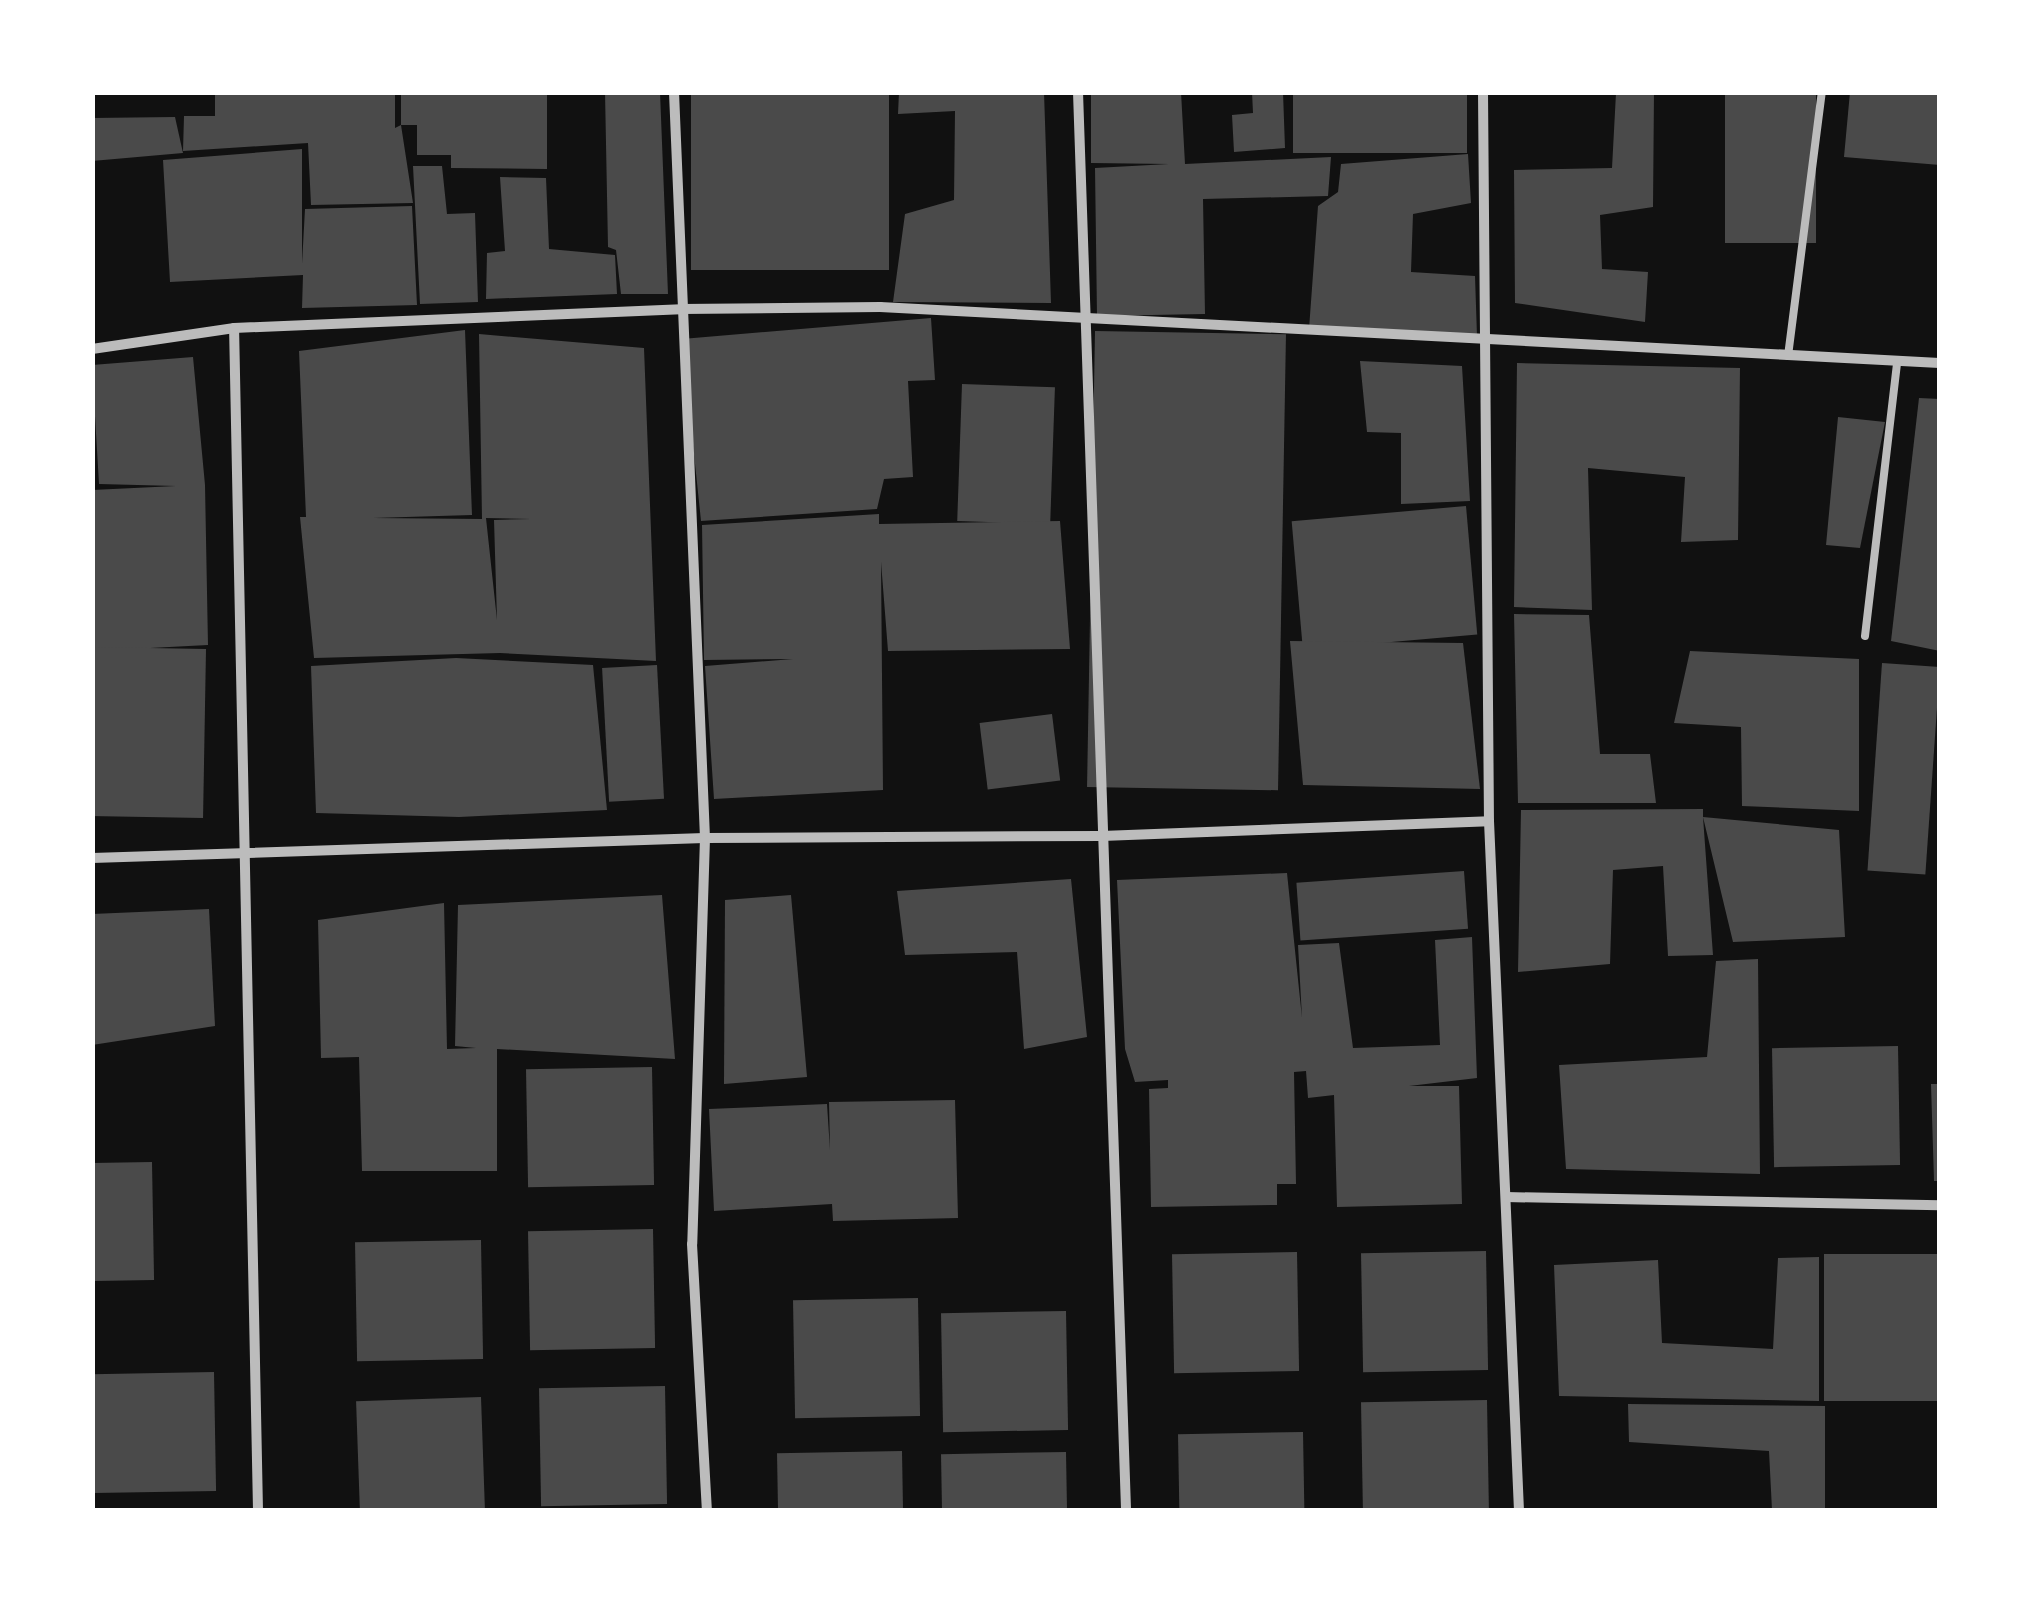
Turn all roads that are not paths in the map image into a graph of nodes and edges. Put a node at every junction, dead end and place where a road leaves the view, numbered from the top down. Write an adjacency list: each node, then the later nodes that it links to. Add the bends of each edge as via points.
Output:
1 (674, 92): 5 (street)
2 (1078, 92): 6 (street)
3 (1483, 92): 8 (street)
4 (1822, 92): 10 (lane)
5 (681, 309): 6 (street, via 880,308); 7 (street); 16 (street)
6 (1084, 320): 8 (street); 15 (street)
7 (234, 328): 9 (street); 17 (street)
8 (1490, 344): 10 (street); 14 (street)
9 (92, 349)
10 (1788, 356): 11 (street)
11 (1897, 362): 12 (street); 13 (lane)
12 (1940, 363)
13 (1865, 636)
14 (1489, 820): 15 (street); 19 (street)
15 (1102, 836): 16 (street); 23 (street)
16 (705, 838): 17 (street); 22 (street, via 692,1244)
17 (247, 849): 18 (street); 21 (street)
18 (92, 858)
19 (1506, 1197): 20 (street); 24 (street)
20 (1940, 1205)
21 (258, 1510)
22 (707, 1510)
23 (1126, 1510)
24 (1518, 1510)

